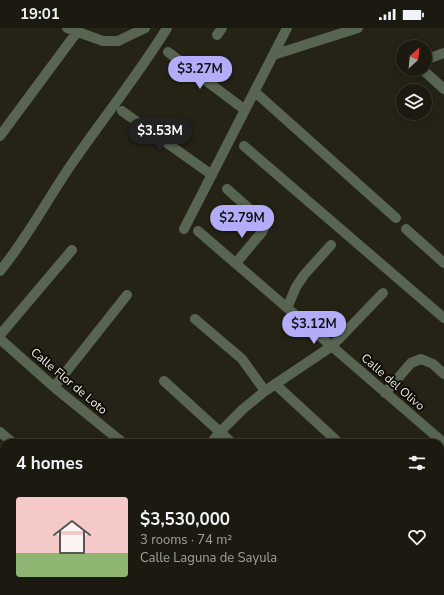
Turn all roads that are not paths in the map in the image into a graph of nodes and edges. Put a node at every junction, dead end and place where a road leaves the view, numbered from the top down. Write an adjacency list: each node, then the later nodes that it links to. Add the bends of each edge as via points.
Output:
1 (145, 28): 5 (street, via 118,41 103,41)
2 (167, 28): 27 (street)
3 (287, 28): 8 (street)
4 (358, 28): 8 (street)
5 (72, 29): 15 (street)
6 (168, 52): 13 (street)
7 (444, 53): 9 (street)
8 (273, 55): 12 (street)
9 (432, 57)
10 (429, 76): 11 (street)
11 (444, 90)
12 (255, 92): 13 (street); 19 (street)
13 (245, 110): 17 (street)
14 (122, 111): 17 (street)
15 (0, 136)
16 (244, 146): 31 (street)
17 (212, 175): 20 (street)
18 (227, 189): 25 (street, via 265,226)
19 (396, 218)
20 (184, 228)
21 (406, 229): 26 (street)
22 (198, 230): 25 (street, Calle del Olivo)
23 (331, 245): 30 (street, via 304,275)
24 (72, 250): 33 (street)
25 (236, 263): 30 (street, Calle del Olivo)
26 (444, 263)
27 (0, 271)
28 (383, 293): 35 (street)
29 (127, 295): 39 (street)
30 (287, 308): 35 (street, Calle del Olivo)
31 (444, 318)
32 (195, 319): 40 (street, via 242,359)
33 (0, 335)
34 (0, 339): 39 (street, Calle Flor de Loto)
35 (332, 346): 38 (street); 41 (street, Calle del Olivo)
36 (444, 374): 41 (street, via 433,364 421,359 411,363)
37 (164, 381): 43 (street)
38 (275, 384): 40 (street); 48 (street)
39 (54, 387): 45 (street, Calle Flor de Loto)
40 (265, 391): 43 (street)
41 (385, 393): 49 (street, Calle del Olivo)
42 (0, 432): 44 (street)
43 (219, 432): 46 (street); 47 (street)
44 (8, 439)
45 (117, 439)
46 (214, 439)
47 (227, 439)
48 (335, 439)
49 (439, 439)

